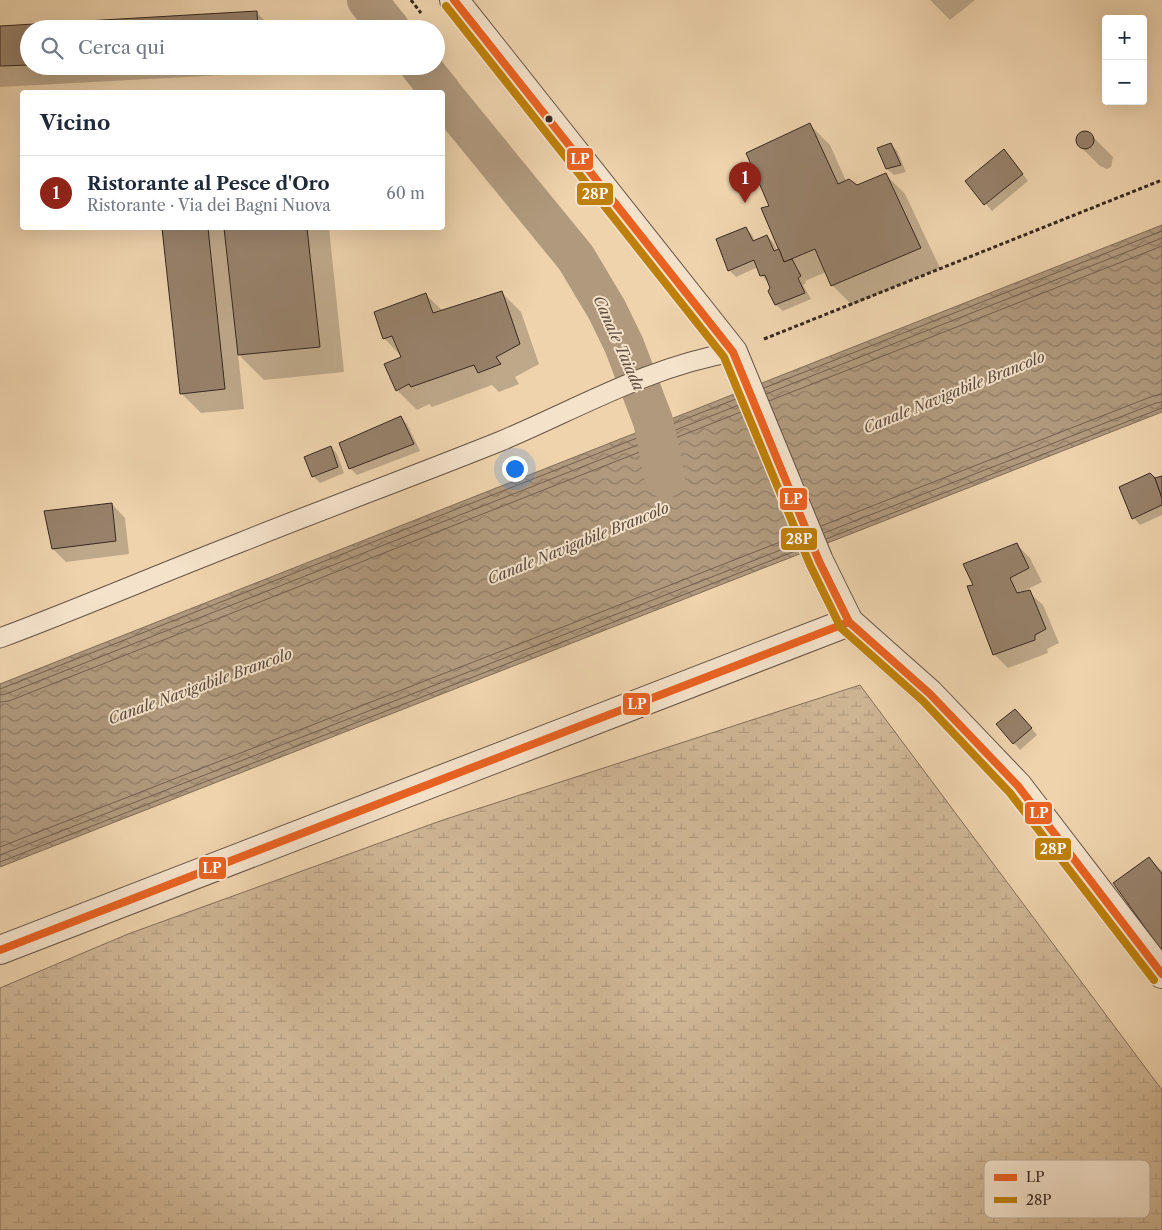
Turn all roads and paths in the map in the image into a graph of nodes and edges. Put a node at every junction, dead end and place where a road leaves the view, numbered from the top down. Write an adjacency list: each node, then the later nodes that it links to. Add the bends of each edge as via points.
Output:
1 (454, 0): 3 (street)
2 (1162, 180): 3 (path)
3 (733, 352): 4 (street, via 819,561); 5 (lane, via 665,369 502,440)
4 (849, 622): 6 (street); 7 (street, via 930,694 1018,786)
5 (0, 638)
6 (0, 950)
7 (1162, 974)

